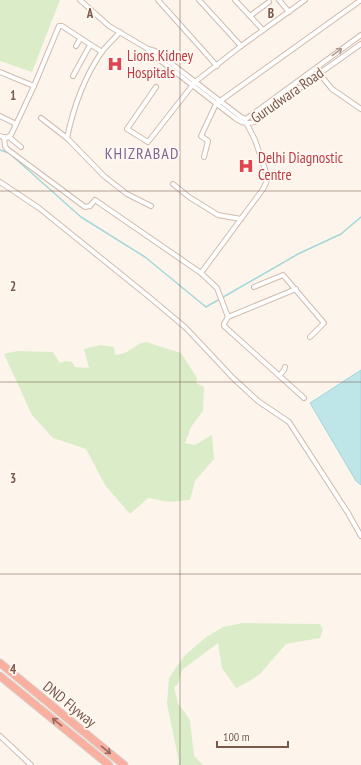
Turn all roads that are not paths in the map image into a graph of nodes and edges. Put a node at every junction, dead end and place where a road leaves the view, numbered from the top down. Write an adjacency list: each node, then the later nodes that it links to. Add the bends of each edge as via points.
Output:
1 (80, 0): 12 (street, via 101,20)
2 (158, 0): 20 (street)
3 (199, 0): 18 (street)
4 (235, 0): 10 (street)
5 (279, 0): 9 (street)
6 (305, 0): 9 (street)
7 (361, 0): 28 (street)
8 (268, 2): 10 (street)
9 (288, 12): 11 (street)
10 (250, 16): 11 (street)
11 (263, 30): 18 (street)
12 (120, 32): 19 (street); 25 (street, Gurudwara Road, via 155,51)
13 (361, 35): 21 (street, one-way to 13)
14 (80, 39): 16 (street); 17 (street); 26 (street, via 62,26 58,27)
15 (361, 44): 23 (street, Gurudwara Road)
16 (90, 45): 19 (street); 24 (street)
17 (76, 46)
18 (241, 46): 20 (street)
19 (102, 52): 36 (street, via 83,86)
20 (216, 66): 25 (street)
21 (315, 68): 23 (street); 32 (street)
22 (0, 72): 26 (street)
23 (319, 73): 29 (street, via 332,89); 32 (street, Gurudwara Road, via 256,120)
24 (73, 76)
25 (194, 83): 27 (street, via 148,142 127,129); 28 (street, Gurudwara Road)
26 (34, 86): 33 (street)
27 (156, 86)
28 (218, 102): 32 (street, Gurudwara Road, via 235,118); 38 (street, via 201,136 208,141)
29 (361, 109)
30 (0, 116): 33 (street)
31 (41, 118): 36 (street)
32 (246, 121): 42 (street, via 267,178 263,189)
33 (16, 124): 35 (street)
34 (2, 137): 35 (street); 43 (street, via 7,148 85,207 90,206 95,200)
35 (9, 137): 37 (street)
36 (67, 138): 41 (street, via 104,176 127,194)
37 (21, 147)
38 (204, 157)
39 (0, 182): 51 (street, via 39,208 148,296 186,328 258,401 289,422)
40 (173, 184): 42 (street, via 218,215)
41 (151, 206)
42 (241, 219): 43 (street)
43 (201, 273): 46 (street, via 215,286)
44 (254, 287): 45 (street, via 283,275)
45 (296, 288): 46 (street); 47 (street, via 324,323)
46 (228, 317): 49 (street, via 224,326)
47 (310, 337)
48 (285, 367): 49 (street)
49 (280, 375): 50 (street)
50 (304, 398)
51 (361, 536)
52 (0, 664): 57 (highway, DND Flyway, one-way to 57)
53 (0, 676): 56 (highway, DND Flyway, one-way to 53)
54 (0, 736): 55 (street)
55 (31, 765)
56 (109, 765)
57 (124, 765)

